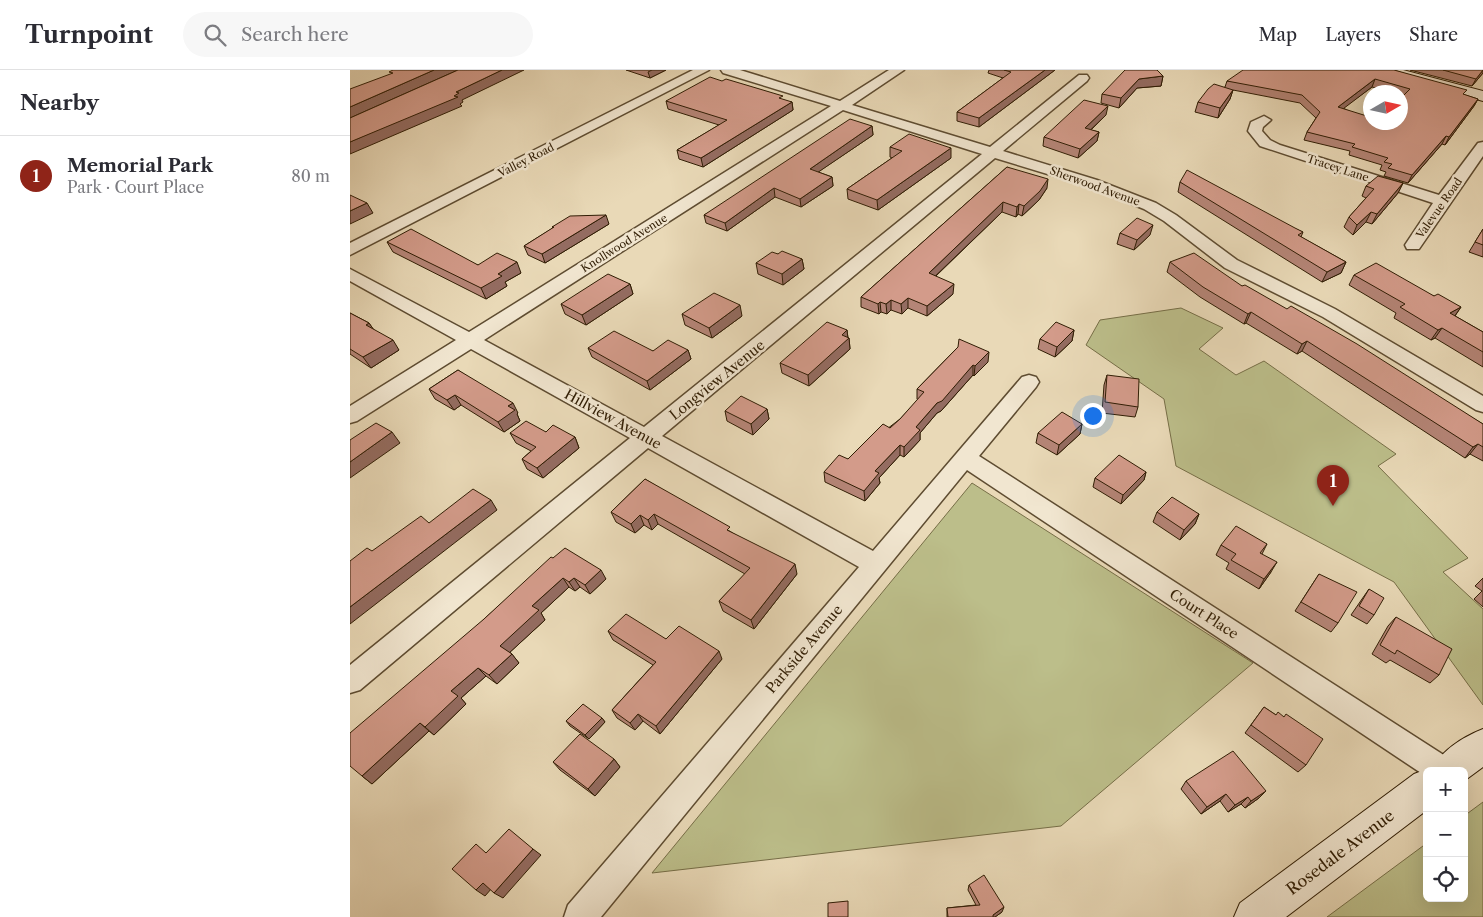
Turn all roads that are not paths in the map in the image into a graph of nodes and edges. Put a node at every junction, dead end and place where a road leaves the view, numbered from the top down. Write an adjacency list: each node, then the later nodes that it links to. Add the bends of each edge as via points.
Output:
1 (703, 70): 13 (street, Valley Road)
2 (727, 70): 7 (street, Sherwood Avenue)
3 (898, 70): 7 (street, Knollwood Avenue)
4 (1386, 70): 6 (street)
5 (1083, 78): 10 (street, Longview Avenue)
6 (1483, 96)
7 (841, 106): 10 (street, Sherwood Avenue); 15 (street, Knollwood Avenue)
8 (1264, 120): 11 (street, Tracey Lane, via 1256,125 1255,131 1265,143 1275,148)
9 (1483, 146): 11 (street, Valevue Road)
10 (993, 152): 17 (street, Sherwood Avenue, via 1092,183 1150,206 1231,264 1337,318); 19 (street, Longview Avenue)
11 (1442, 201): 12 (street, Valevue Road)
12 (1413, 245)
13 (350, 250)
14 (350, 274): 15 (street, Hillview Avenue)
15 (470, 340): 18 (street, Knollwood Avenue); 19 (street, Hillview Avenue)
16 (1028, 382): 20 (street, Parkside Avenue)
17 (1483, 405)
18 (350, 416)
19 (646, 437): 21 (street, Hillview Avenue); 22 (street, Longview Avenue)
20 (965, 458): 21 (street, Parkside Avenue); 24 (street, Court Place)
21 (876, 564): 27 (street, Parkside Avenue)
22 (350, 682)
23 (1483, 746): 25 (street)
24 (1436, 767)
25 (1454, 767)
26 (1423, 790): 28 (street, Rosedale Avenue)
27 (580, 917)
28 (1254, 917)

